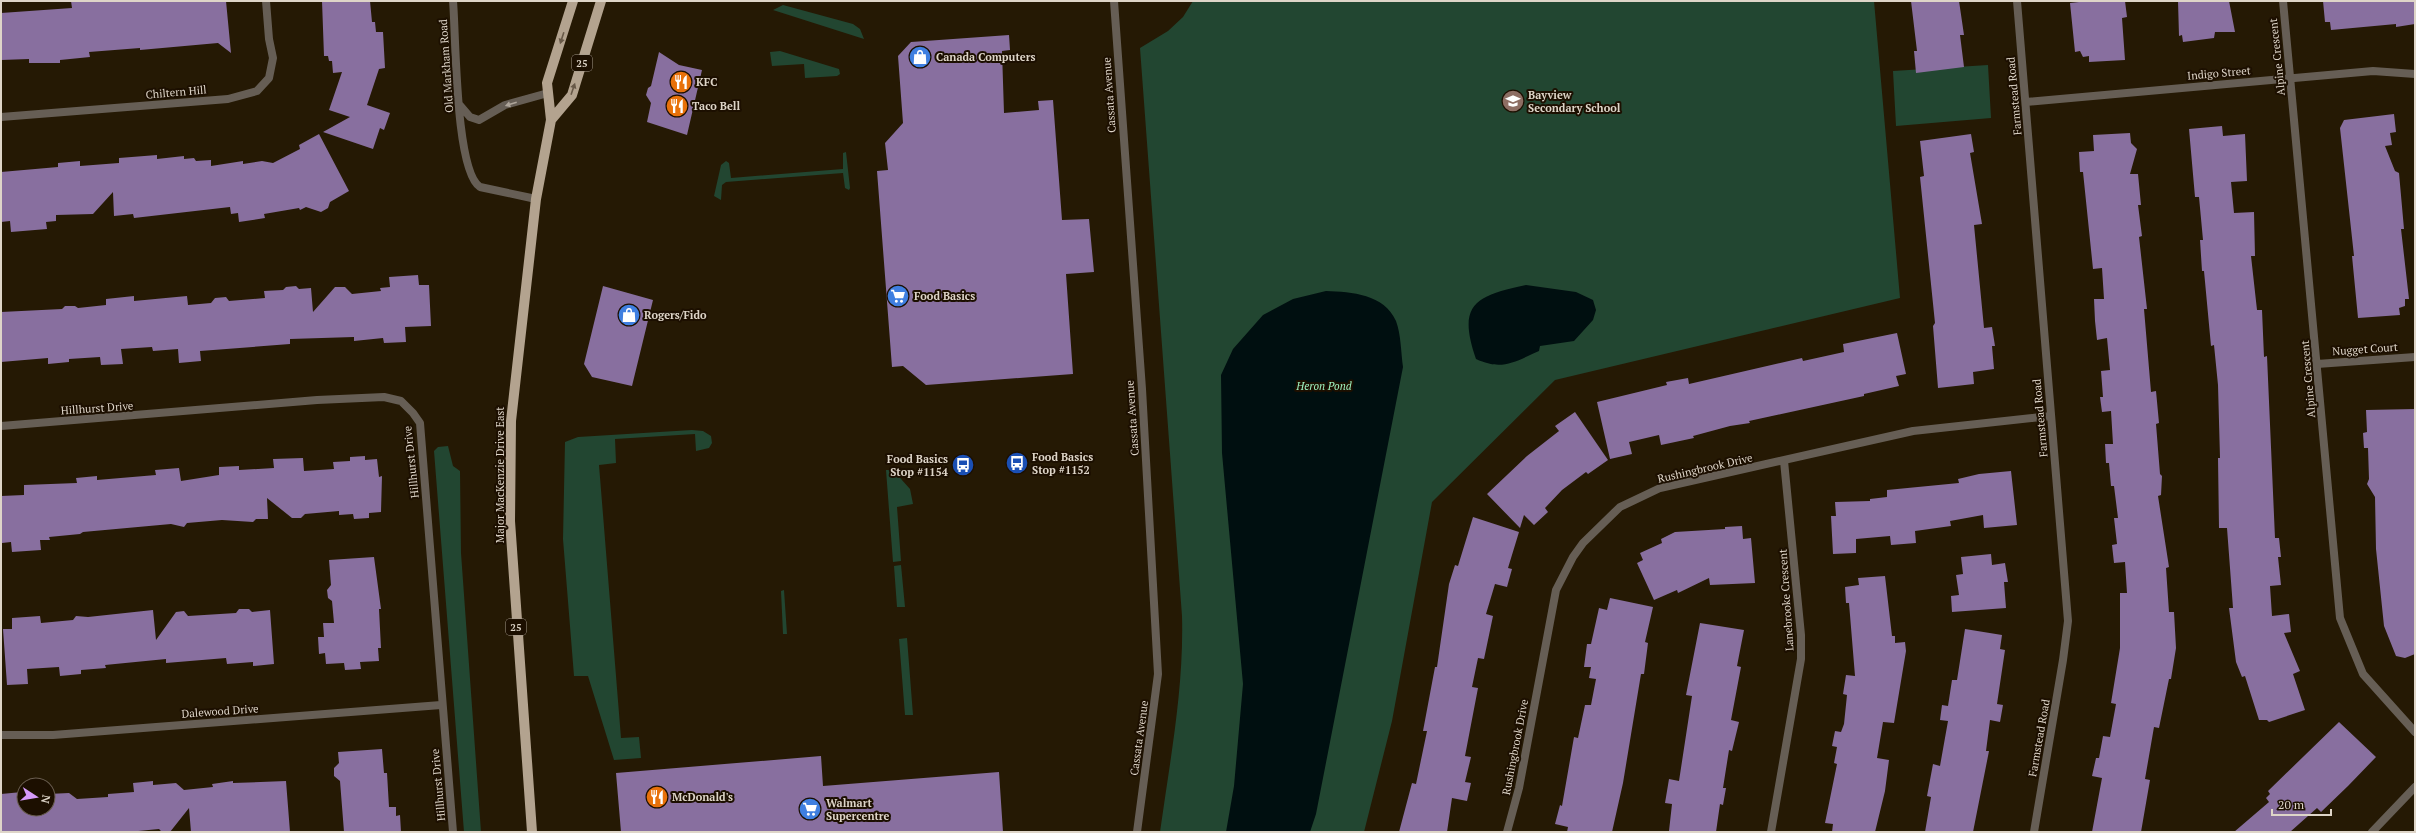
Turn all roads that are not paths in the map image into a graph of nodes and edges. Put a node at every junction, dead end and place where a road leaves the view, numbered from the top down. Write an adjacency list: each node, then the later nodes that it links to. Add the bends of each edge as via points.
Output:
1 (266, 1): 13 (street, Chiltern Hill, via 273,58 268,78 257,91 228,99)
2 (453, 1): 11 (street, Old Markham Road)
3 (574, 1): 10 (main road, Major MacKenzie Drive East / 25, one-way to 10, via 547,83)
4 (601, 1): 14 (main road, Major MacKenzie Drive East / 25, one-way to 4, via 572,95)
5 (1114, 1): 27 (street, Cassata Avenue, via 1141,381 1158,674)
6 (2017, 1): 12 (street, Farmstead Road)
7 (2283, 1): 9 (street, Alpine Crescent)
8 (2415, 74): 9 (street, Indigo Street, via 2373,71)
9 (2290, 78): 12 (street, Indigo Street); 17 (street, Alpine Crescent)
10 (548, 93): 11 (street, one-way to 11, via 506,105 479,120 470,117); 14 (main road, Major MacKenzie Drive East / 25)
11 (458, 102): 15 (street, Old Markham Road, via 467,162 475,184)
12 (2026, 102): 18 (street, Farmstead Road)
13 (1, 117)
14 (551, 120): 15 (main road, Major MacKenzie Drive East / 25)
15 (536, 199): 26 (main road, Major MacKenzie Drive East / 25, via 510,436 510,521 515,614)
16 (2415, 357): 17 (street, Nugget Court)
17 (2318, 364): 22 (street, Alpine Crescent, via 2340,618 2363,674)
18 (2050, 416): 20 (street, Rushingbrook Drive, via 1913,431); 30 (street, Farmstead Road, via 2068,622)
19 (1, 426): 21 (street, Hillhurst Drive, via 317,400 384,397 401,401 420,424)
20 (1784, 461): 28 (street, Rushingbrook Drive, via 1660,488 1620,507 1583,543 1564,572 1551,610 1519,788); 29 (street, Lanebrooke Crescent, via 1802,635 1801,659)
21 (441, 705): 23 (street, Dalewood Drive, via 53,735); 25 (street, Hillhurst Drive)
22 (2415, 732)
23 (1, 735)
24 (2415, 788): 31 (street)
25 (453, 832)
26 (532, 832)
27 (1137, 832)
28 (1506, 832)
29 (1771, 832)
30 (2034, 832)
31 (2372, 832)

